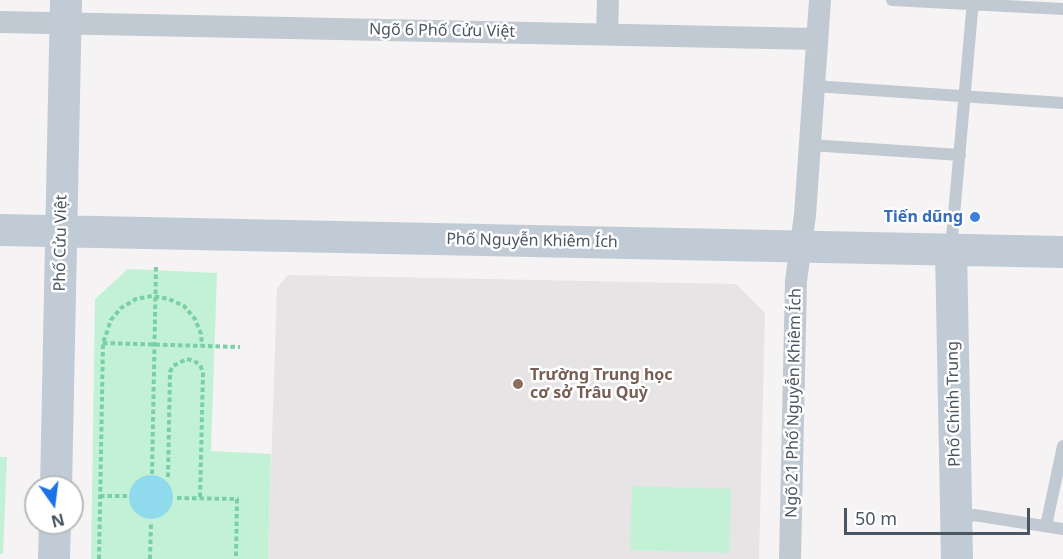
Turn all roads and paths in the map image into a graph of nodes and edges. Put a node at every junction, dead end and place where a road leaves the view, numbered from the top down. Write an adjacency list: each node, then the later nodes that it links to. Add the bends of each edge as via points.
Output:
1 (608, 0): 8 (street)
2 (820, 0): 9 (street, Ngõ 21 Phố Nguyễn Khiêm Ích)
3 (892, 0): 4 (lane)
4 (973, 2): 5 (lane); 11 (lane)
5 (1063, 9)
6 (66, 12): 7 (street, Ngõ 6 Phố Cửu Việt); 8 (street, Ngõ 6 Phố Cửu Việt); 16 (street, Phố Cửu Việt)
7 (0, 22)
8 (607, 34): 9 (street, Ngõ 6 Phố Cửu Việt)
9 (817, 39): 10 (street, Ngõ 21 Phố Nguyễn Khiêm Ích)
10 (814, 86): 11 (lane); 13 (street, Ngõ 21 Phố Nguyễn Khiêm Ích)
11 (964, 97): 12 (lane); 14 (lane)
12 (1063, 104)
13 (810, 145): 14 (lane); 17 (street, Ngõ 21 Phố Nguyễn Khiêm Ích)
14 (960, 155): 18 (lane)
15 (0, 230): 16 (street, Phố Nguyễn Khiêm Ích)
16 (61, 231): 17 (street, Phố Nguyễn Khiêm Ích); 28 (street, Phố Cửu Việt)
17 (801, 247): 18 (street, Phố Nguyễn Khiêm Ích); 43 (street, Ngõ 21 Phố Nguyễn Khiêm Ích, via 796,281)
18 (951, 250): 19 (street, Phố Nguyễn Khiêm Ích); 34 (street, Phố Chính Trung)
19 (1063, 252)
20 (156, 266): 21 (path)
21 (156, 297): 22 (path, via 136,299 121,308 111,320); 23 (path); 24 (path, via 184,306 195,319)
22 (103, 343): 23 (path); 30 (path)
23 (155, 345): 24 (path); 27 (path)
24 (202, 346): 25 (path)
25 (240, 347)
26 (1063, 446): 36 (lane)
27 (152, 474)
28 (56, 475)
29 (168, 477): 33 (path, via 170,372 179,361 187,359 200,365 203,372)
30 (100, 496): 31 (path); 40 (path)
31 (127, 496)
32 (177, 498): 33 (path)
33 (200, 498): 42 (path, via 237,499)
34 (957, 521): 36 (lane, via 974,515); 44 (street, Phố Chính Trung)
35 (151, 523): 41 (path)
36 (1046, 526): 37 (lane)
37 (1063, 529)
38 (55, 535): 39 (street)
39 (54, 559)
40 (99, 559)
41 (150, 559)
42 (236, 559)
43 (790, 559)
44 (957, 559)

